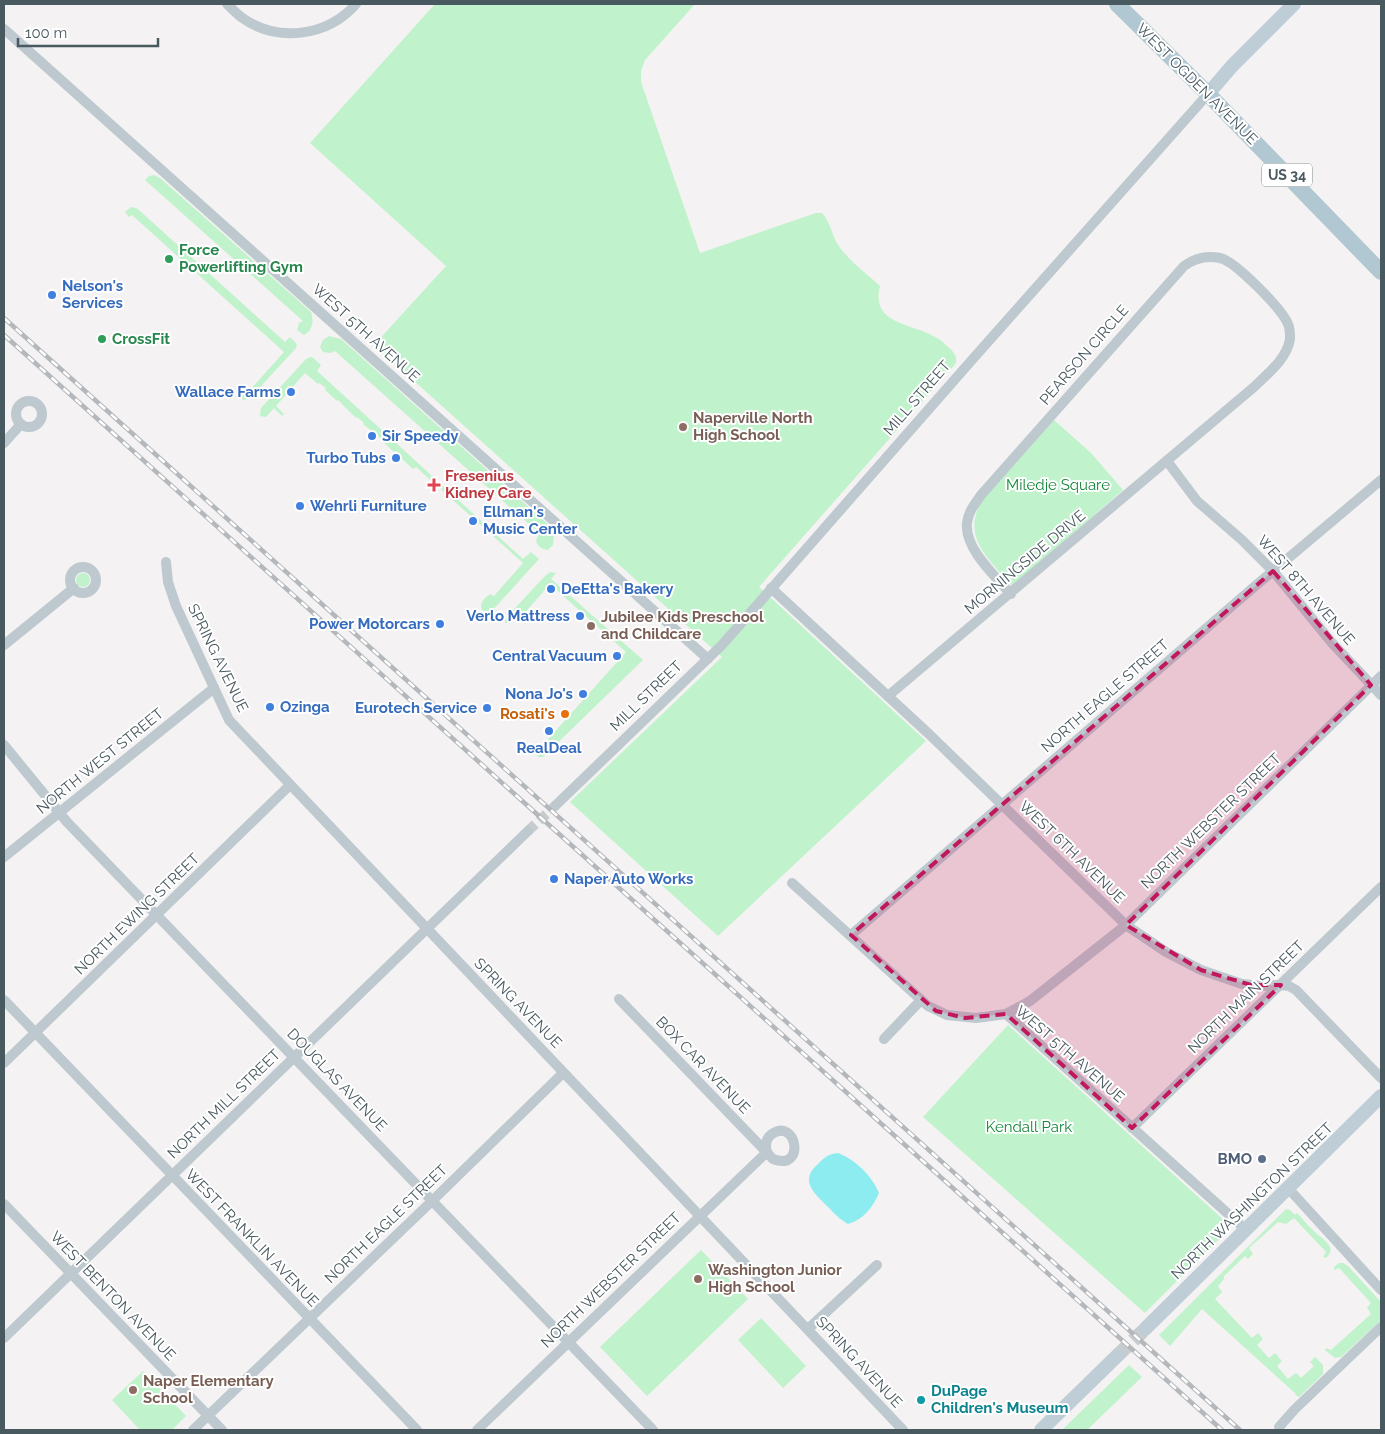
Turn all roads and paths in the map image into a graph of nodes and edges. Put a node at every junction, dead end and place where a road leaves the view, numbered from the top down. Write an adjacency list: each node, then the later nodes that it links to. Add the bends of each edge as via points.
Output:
1 (227, 4): 2 (street, via 253,24 289,33 329,26)
2 (356, 4)
3 (1116, 4): 6 (main road, WEST OGDEN AVENUE / US 34)
4 (1294, 4): 6 (main road, MILL STREET)
5 (4, 29): 19 (street, WEST 5TH AVENUE)
6 (1208, 94): 7 (main road, WEST OGDEN AVENUE / US 34); 16 (street, MILL STREET)
7 (1381, 272)
8 (1288, 346): 11 (street, MORNINGSIDE DRIVE, via 1254,387); 17 (street, PEARSON CIRCLE, via 1290,331 1281,312 1240,270 1228,261 1207,257 1184,266 981,495 970,512 966,526 972,546)
9 (21, 424): 10 (street)
10 (4, 443)
11 (1167, 462): 14 (street, WEST 8TH AVENUE, via 1197,501); 17 (street, MORNINGSIDE DRIVE)
12 (1381, 480): 14 (street, NORTH EAGLE STREET)
13 (166, 562): 22 (street, SPRING AVENUE, via 176,606)
14 (1273, 571): 21 (street, WEST 8TH AVENUE); 28 (street, NORTH EAGLE STREET)
15 (74, 588): 18 (street)
16 (771, 588): 19 (street, MILL STREET); 24 (street, WEST 6TH AVENUE)
17 (1011, 594): 24 (street, MORNINGSIDE DRIVE)
18 (4, 644)
19 (708, 659): 27 (street, MILL STREET)
20 (1381, 676): 21 (street, NORTH WEBSTER STREET)
21 (1371, 685): 23 (street, WEST 8TH AVENUE); 35 (street, NORTH WEBSTER STREET)
22 (214, 688): 26 (street, SPRING AVENUE, via 229,720); 29 (street, NORTH WEST STREET)
23 (1381, 695)
24 (888, 696): 28 (street, WEST 6TH AVENUE)
25 (4, 746): 29 (street, DOUGLAS AVENUE)
26 (290, 785): 34 (street, NORTH EWING STREET); 36 (street, SPRING AVENUE)
27 (556, 804)
28 (1002, 805): 35 (street, WEST 6TH AVENUE); 37 (street, NORTH EAGLE STREET)
29 (60, 814): 31 (street, NORTH WEST STREET); 34 (street, DOUGLAS AVENUE)
30 (528, 832): 36 (street, NORTH MILL STREET)
31 (4, 857)
32 (792, 883): 37 (street, WEST 5TH AVENUE)
33 (1381, 887): 38 (street, NORTH MAIN STREET)
34 (157, 915): 43 (street, NORTH EWING STREET); 45 (street, DOUGLAS AVENUE)
35 (1126, 925): 38 (street, WEST 6TH AVENUE, via 1166,952 1207,973 1252,985); 42 (street, NORTH WEBSTER STREET, via 1030,1001)
36 (426, 929): 45 (street, NORTH MILL STREET); 47 (street, SPRING AVENUE)
37 (851, 935): 41 (street, WEST 5TH AVENUE)
38 (1281, 985): 48 (street, WEST 6TH AVENUE, via 1296,990); 50 (street, NORTH MAIN STREET)
39 (619, 999): 51 (street, BOX CAR AVENUE)
40 (4, 1000): 43 (street, WEST FRANKLIN AVENUE)
41 (921, 1000): 42 (street, WEST 5TH AVENUE, via 936,1011 955,1017); 44 (street)
42 (1006, 1014): 50 (street, WEST 5TH AVENUE)
43 (35, 1033): 46 (street, NORTH EWING STREET); 52 (street, WEST FRANKLIN AVENUE)
44 (884, 1038)
45 (294, 1057): 52 (street, NORTH MILL STREET); 54 (street, DOUGLAS AVENUE)
46 (4, 1063)
47 (563, 1072): 54 (street, NORTH EAGLE STREET); 56 (street, SPRING AVENUE)
48 (1381, 1078)
49 (1381, 1096): 53 (main road, NORTH WASHINGTON STREET)
50 (1132, 1128): 57 (street, WEST 5TH AVENUE)
51 (767, 1152): 56 (street, NORTH WEBSTER STREET)
52 (171, 1176): 59 (street, NORTH MILL STREET); 61 (street, WEST FRANKLIN AVENUE)
53 (1288, 1188): 57 (main road, NORTH WASHINGTON STREET); 60 (street)
54 (432, 1201): 61 (street, NORTH EAGLE STREET); 66 (street, DOUGLAS AVENUE)
55 (4, 1204): 59 (street, WEST BENTON AVENUE)
56 (700, 1216): 63 (street, SPRING AVENUE); 66 (street, NORTH WEBSTER STREET)
57 (1245, 1230): 64 (main road, NORTH WASHINGTON STREET)
58 (877, 1265): 63 (street)
59 (70, 1273): 65 (street, NORTH MILL STREET); 68 (street, WEST BENTON AVENUE)
60 (1381, 1290)
61 (309, 1319): 68 (street, NORTH EAGLE STREET); 72 (street, WEST FRANKLIN AVENUE)
62 (1381, 1327): 69 (street)
63 (808, 1329): 75 (street, SPRING AVENUE)
64 (1145, 1329)
65 (4, 1338)
66 (569, 1343): 73 (street, NORTH WEBSTER STREET); 74 (street, DOUGLAS AVENUE)
67 (1118, 1355): 76 (main road)
68 (208, 1415): 70 (street, NORTH EAGLE STREET); 71 (street, WEST BENTON AVENUE)
69 (1279, 1427)
70 (192, 1430)
71 (222, 1430)
72 (417, 1430)
73 (476, 1430)
74 (653, 1430)
75 (904, 1430)
76 (1040, 1430)

